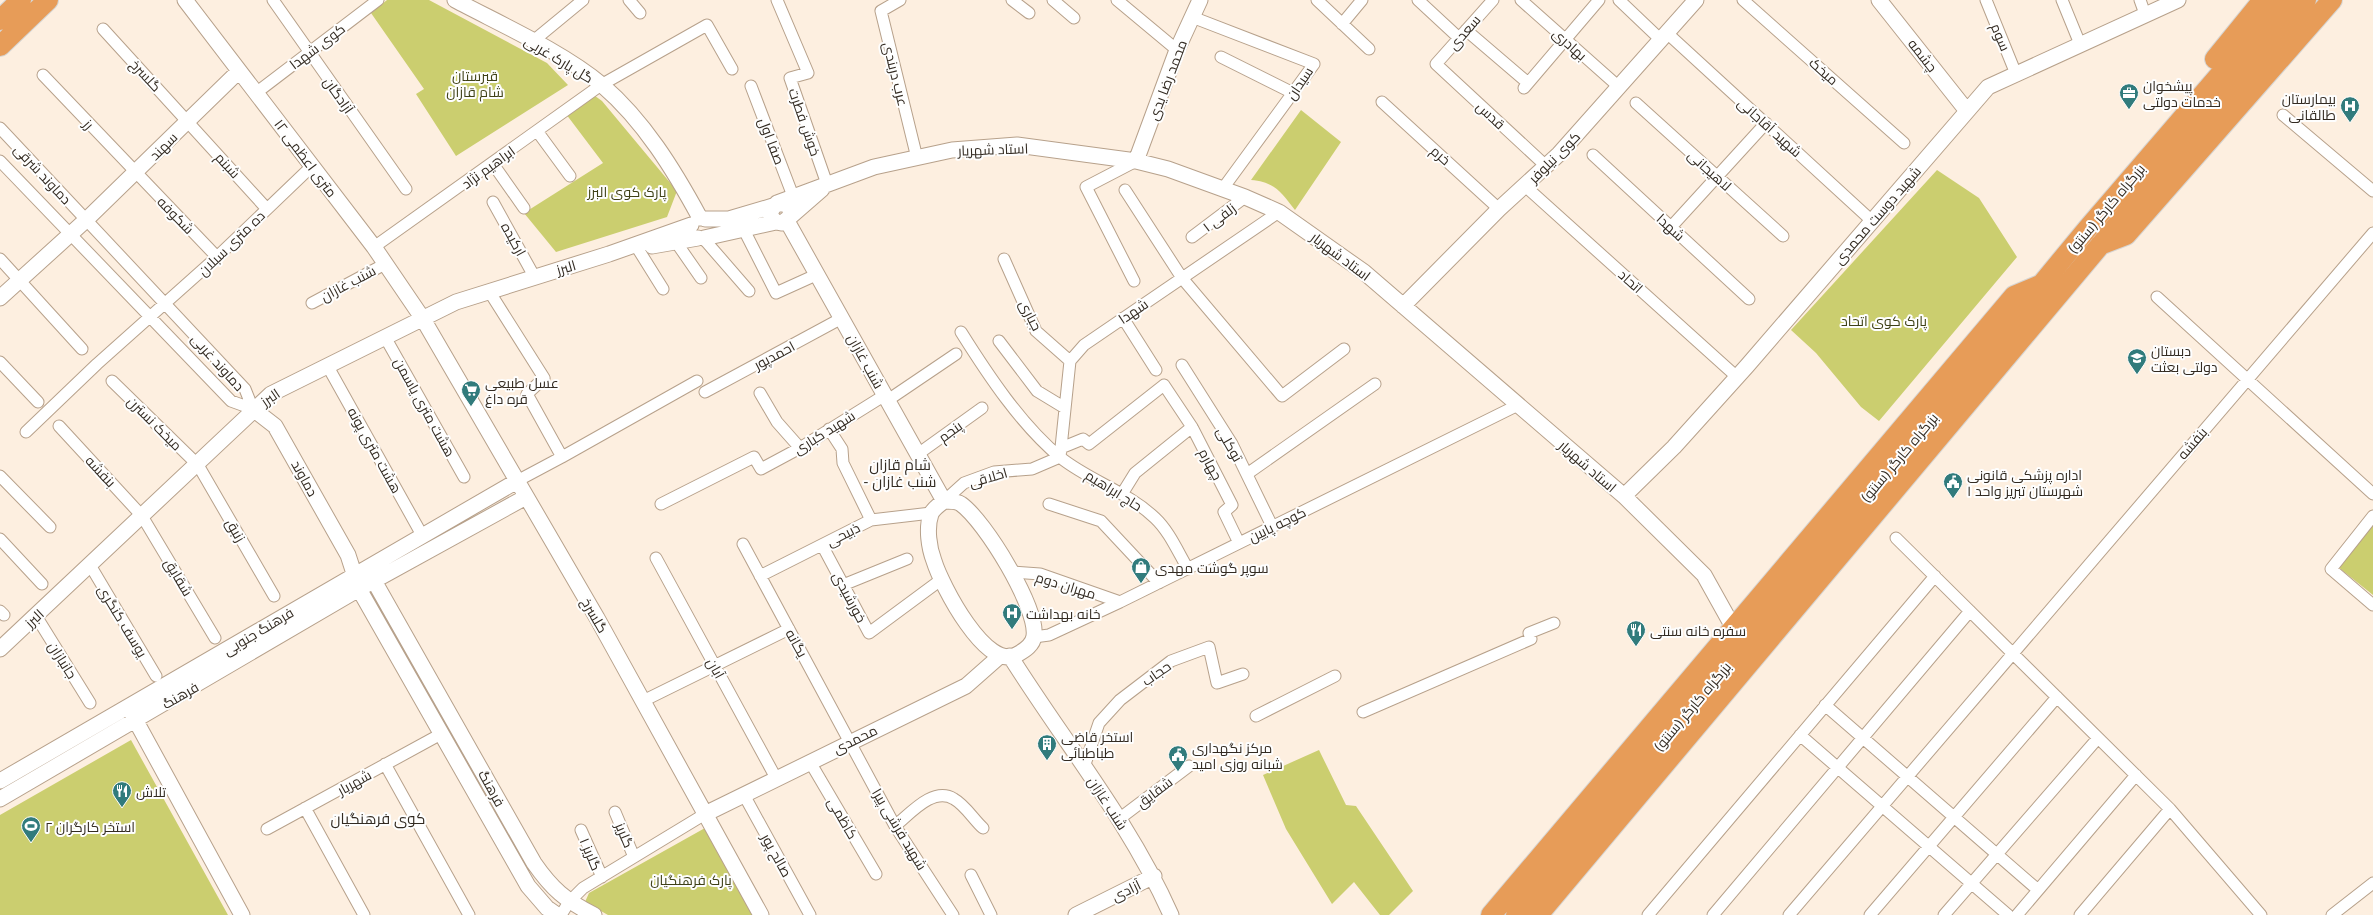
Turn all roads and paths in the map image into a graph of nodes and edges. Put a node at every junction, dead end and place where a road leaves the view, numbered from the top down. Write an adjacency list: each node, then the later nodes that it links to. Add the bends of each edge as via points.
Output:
1 (185, 0): 53 (main road, ۱۲ متری اعظمی)
2 (273, 0): 48 (street, آزادگان)
3 (378, 0): 48 (street, کوی شهدا)
4 (455, 0): 43 (main road, گل پارک غربی)
5 (583, 0): 43 (street)
6 (629, 0): 33 (street)
7 (778, 0): 80 (street, خوش فطرت, via 808,73 790,78)
8 (900, 0): 71 (street, عرب دربندی, via 881,12)
9 (1012, 0): 34 (street)
10 (1053, 0): 36 (street)
11 (1117, 0): 46 (street)
12 (1200, 0): 35 (main road, محمد رضا یدی)
13 (1317, 0): 38 (street)
14 (1362, 0): 38 (street)
15 (1418, 0): 40 (street)
16 (1493, 0): 40 (street, سعدی)
17 (1521, 0): 42 (street, بهادری)
18 (1599, 0): 42 (street)
19 (1619, 0): 41 (street, شهید آقاجانی)
20 (1696, 0): 41 (main road, کوی نیلوفر)
21 (1743, 0): 69 (street, میخک)
22 (1879, 0): 63 (main road, چشمه)
23 (1986, 0): 54 (street, سوم)
24 (2062, 0): 44 (street)
25 (2178, 0): 31 (main road, شهید دوست محمدی)
26 (2264, 0): 100 (highway, via 2128,161)
27 (2284, 0): 100 (highway, بزرگراه کارگر (سنتو))
28 (2305, 0): 107 (highway, بزرگراه کارگر (سنتو))
29 (2329, 2): 107 (highway, via 2126,235)
30 (32, 3): 32 (highway); 37 (highway); 45 (highway); 50 (highway, via 24,36)
31 (2142, 7): 44 (main road, شهید دوست محمدی)
32 (0, 11)
33 (640, 13)
34 (1029, 13)
35 (1192, 16): 46 (main road, محمد رضا یدی); 60 (street, سیدان, via 1314,64)
36 (1074, 18)
37 (0, 20)
38 (1342, 24): 47 (street)
39 (103, 29): 65 (street, گلسرخ)
40 (1462, 34): 42 (street, via 1526,85); 51 (street, سعدی)
41 (1664, 36): 58 (main road, کوی نیلوفر); 66 (street, شهید آقاجانی)
42 (1566, 40): 58 (street, بهادری)
43 (532, 42): 56 (main road, گل پارک غربی, via 566,60)
44 (2080, 44): 54 (main road, شهید دوست محمدی)
45 (0, 46)
46 (1177, 50): 73 (main road, محمد رضا یدی)
47 (1369, 50)
48 (309, 52): 59 (street, کوی شهدا); 83 (street, آزادگان)
49 (1221, 57): 60 (street)
50 (0, 59)
51 (1436, 64): 76 (street, قدس)
52 (732, 68): 56 (street, ابراهیم نژاد, via 706,25)
53 (240, 71): 59 (main road, ۱۲ متری اعظمی); 65 (main road, سهند)
54 (2016, 74): 63 (main road, شهید دوست محمدی, via 1988,87)
55 (43, 75): 77 (street, رز)
56 (602, 85): 68 (street, ابراهیم نژاد); 96 (main road, گل پارک غربی, via 653,140 688,196)
57 (751, 86): 86 (street, صفا اول)
58 (1618, 87): 76 (main road, کوی نیلوفر)
59 (256, 93): 75 (main road, ۱۲ متری اعظمی)
60 (1293, 93): 82 (street, سیدان)
61 (1382, 102): 92 (street, خرم)
62 (1636, 103): 79 (street, لاهیجانی)
63 (1967, 111): 97 (main road, شهید دوست محمدی)
64 (2283, 115): 85 (street)
65 (188, 121): 77 (main road, سهند); 91 (street, شبنم)
66 (1766, 123): 79 (street); 97 (street, شهید آقاجانی)
67 (0, 128): 94 (street, دماوند شرقی)
68 (537, 131): 74 (street, ابراهیم نژاد); 78 (street)
69 (1904, 143)
70 (1593, 155): 98 (street, شهدا)
71 (917, 158): 73 (main road, استاد شهریار, via 952,150 1017,145); 80 (main road, استاد شهریار, via 874,167)
72 (0, 161): 102 (street, دماوند شرقی)
73 (1136, 161): 82 (main road, استاد شهریار); 119 (street, via 1086,187)
74 (493, 164): 90 (street); 108 (street, ابراهیم نژاد)
75 (312, 166): 91 (street, ده متری سبلان); 108 (main road, ۱۲ متری اعظمی)
76 (1546, 166): 81 (main road, کوی نیلوفر)
77 (136, 173): 94 (main road, سهند); 111 (street, شکوفه)
78 (570, 176)
79 (1717, 176): 98 (street); 103 (street, لاهیجانی)
80 (827, 184): 86 (main road, استاد شهریار); 95 (main road, استاد شهریار)
81 (1525, 186): 92 (main road, کوی نیلوفر); 146 (street, اتحاد)
82 (1224, 187): 87 (main road, استاد شهریار)
83 (406, 189)
84 (1125, 190): 118 (street)
85 (2373, 191)
86 (793, 196): 89 (main road, استاد شهریار)
87 (1245, 196): 93 (main road, استاد شهریار); 104 (street, زلفی ۱)
88 (493, 202): 116 (street, ارکیده)
89 (775, 204): 95 (main road, شنب غازان, via 789,205); 96 (main road, البرز, via 729,219)
90 (524, 208)
91 (267, 209): 111 (street, ده متری سبلان)
92 (1500, 209): 130 (main road, کوی نیلوفر)
93 (1279, 212): 118 (street, شهدا); 130 (main road, استاد شهریار, via 1364,272)
94 (86, 220): 102 (main road, سهند); 129 (street, دماوند غربی)
95 (785, 220): 99 (main road, البرز); 115 (main road, شنب غازان)
96 (698, 221): 105 (main road, گل پارک غربی, via 691,230); 110 (main road, البرز)
97 (1872, 221): 146 (main road, شهید دوست محمدی)
98 (1671, 227): 127 (street, شهدا)
99 (743, 228): 105 (main road, البرز); 115 (street, via 776,293)
100 (2088, 228): 121 (highway, بزرگراه کارگر (سنتو))
101 (2373, 233): 147 (street, بنفشه)
102 (71, 235): 120 (main road); 131 (street, دماوند غربی)
103 (1783, 236)
104 (1192, 237)
105 (702, 238): 106 (main road, البرز); 124 (street)
106 (676, 242): 109 (main road, البرز); 117 (street)
107 (2098, 246): 284 (highway, بزرگراه کارگر (سنتو))
108 (374, 247): 114 (main road, ۱۲ متری اعظمی)
109 (638, 249): 110 (main road, البرز); 122 (street)
110 (609, 254): 116 (main road, البرز)
111 (217, 257): 129 (street, ده متری سبلان)
112 (0, 259): 120 (street)
113 (1004, 259): 141 (street, جباری, via 1036,331)
114 (385, 264): 128 (street, شنب غازان); 134 (main road, ۱۲ متری اعظمی)
115 (818, 274): 132 (main road, شنب غازان)
116 (534, 276): 123 (main road, البرز)
117 (701, 278)
118 (1182, 278): 133 (street, شهدا); 139 (street, via 1282,396)
119 (1134, 280)
120 (20, 281): 126 (main road); 138 (street)
121 (2043, 283): 213 (highway, via 2014,296); 283 (highway, بزرگراه کارگر (سنتو))
122 (663, 289)
123 (489, 291): 134 (main road, البرز, via 456,302); 167 (street, via 544,378 527,394)
124 (749, 291)
125 (2158, 297): 147 (street)
126 (0, 298)
127 (1749, 299)
128 (312, 303)
129 (165, 305): 131 (street, ده متری سبلان); 159 (street, دماوند غربی, via 245,390)
130 (1403, 306): 156 (main road, استاد شهریار)
131 (149, 318): 159 (street, دماوند غربی, via 231,401); 163 (street, ده متری سبلان)
132 (842, 318): 152 (street, احمدپور); 154 (main road, شنب غازان)
133 (1123, 318): 141 (street, شهدا, via 1084,345); 145 (street)
134 (423, 319): 136 (main road, البرز); 172 (main road, گلسرخ)
135 (961, 332): 165 (street, حاج ابراهیم, via 993,382 1025,421)
136 (385, 337): 143 (main road, البرز); 171 (street, هشت متری یاسمن)
137 (999, 340): 158 (street, via 1037,391)
138 (82, 349)
139 (1344, 349)
140 (956, 354): 154 (street)
141 (1070, 361): 158 (street)
142 (0, 362): 155 (street)
143 (327, 365): 159 (main road, البرز, via 271,394); 186 (street, هشت متری پونه)
144 (1182, 365): 169 (street, توکلی, via 1232,444)
145 (1156, 370)
146 (1737, 377): 175 (main road, شهید دوست محمدی)
147 (2247, 379): 174 (street); 218 (street, بنفشه)
148 (112, 381): 168 (street, میخک نسترن)
149 (697, 381): 167 (street)
150 (1375, 384): 169 (street)
151 (1164, 385): 161 (street, چهارم); 165 (street, اخلاقی, via 1089,444 1083,439)
152 (705, 392)
153 (760, 393): 164 (street, via 777,422)
154 (887, 397): 162 (street, شهید کباری); 166 (main road, شنب غازان)
155 (38, 402)
156 (1518, 405): 175 (main road, استاد شهریار); 184 (street, کوچه پایین)
157 (982, 408): 166 (street, پنجم)
158 (1065, 408): 165 (street)
159 (253, 409): 168 (main road, البرز); 192 (main road, دماوند, via 275,426)
160 (60, 426): 181 (street, بنفشه)
161 (1192, 427): 173 (street, via 1135,473); 189 (street, چهارم, via 1232,505 1224,512)
162 (829, 429): 164 (street, شهید کباری); 183 (street, via 842,450 843,463)
163 (26, 432)
164 (800, 448): 178 (street, شهید کباری, via 761,469 754,457)
165 (1061, 453): 173 (street, حاج ابراهیم); 177 (street, اخلاقی, via 1032,469 994,472 964,483)
166 (918, 454): 177 (main road, شنب غازان)
167 (562, 457): 172 (street)
168 (198, 464): 181 (main road, البرز); 207 (street, زنبق)
169 (1247, 474): 184 (street, توکلی)
170 (0, 476): 185 (street)
171 (464, 477)
172 (517, 481): 176 (main road, گلسرخ); 186 (main road, فرهنگ جنوبی)
173 (1122, 494): 196 (street, حاج ابراهیم, via 1135,501 1156,519)
174 (2373, 494)
175 (1624, 496): 213 (main road, استاد شهریار, via 1704,575)
176 (526, 497): 198 (main road, فرهنگ); 225 (main road, گلسرخ)
177 (944, 501): 180 (main road); 197 (main road, via 960,502 979,519 997,544)
178 (662, 504)
179 (1050, 504): 203 (street, via 1101,521)
180 (931, 513): 183 (street, ذبیحی); 202 (main road, شنب غازان, via 928,534 933,561)
181 (142, 516): 195 (main road, البرز); 216 (street, شقایق)
182 (2373, 516): 209 (street, via 2331,569)
183 (871, 520): 191 (street, ذبیحی)
184 (1272, 526): 189 (street, کوچه پایین)
185 (50, 527)
186 (422, 535): 198 (main road, فرهنگ جنوبی)
187 (1896, 538): 201 (street)
188 (0, 539): 204 (street)
189 (1239, 543): 196 (street, کوچه پایین)
190 (743, 544): 200 (street, یگانه)
191 (822, 545): 200 (street, ذبیحی); 205 (street, خورشیدی)
192 (348, 555): 198 (main road, فرهنگ); 199 (main road, فرهنگ)
193 (656, 558): 220 (street, آبان)
194 (907, 559): 205 (street)
195 (90, 566): 211 (main road, البرز); 222 (street, یوسف کنگری)
196 (1188, 569): 203 (street, کوچه پایین)
197 (1011, 572): 208 (street, مهران دوم, via 1040,574); 215 (main road, via 1033,620)
198 (371, 574): 199 (main road, فرهنگ جنوبی); 206 (main road, فرهنگ); 241 (main road, فرهنگ)
199 (353, 575): 206 (main road, فرهنگ); 229 (main road, فرهنگ جنوبی)
200 (760, 576): 214 (street, یگانه)
201 (1935, 576): 210 (street); 227 (street)
202 (942, 579): 205 (street, خورشیدی, via 869,633); 219 (main road, شنب غازان, via 966,623 987,647)
203 (1159, 583): 208 (street, کوچه پایین)
204 (42, 584)
205 (843, 585)
206 (359, 589): 229 (main road, فرهنگ); 231 (main road, فرهنگ)
207 (274, 596)
208 (1120, 602): 215 (street, کوچه پایین, via 1049,636)
209 (2373, 605)
210 (1970, 611): 218 (street); 233 (street)
211 (36, 616): 217 (main road, البرز); 226 (street, جانبازان)
212 (1554, 623): 228 (street, via 1529,633 1531,640)
213 (1733, 627): 282 (highway)
214 (789, 629): 220 (street); 235 (street, یگانه)
215 (1034, 637): 219 (main road, محمدی, via 1027,648 1014,657)
216 (215, 638)
217 (0, 649)
218 (2012, 652): 224 (street); 242 (street, بنفشه)
219 (1005, 656): 235 (main road, محمدی, via 966,686); 239 (main road, شنب غازان)
220 (714, 665): 225 (street); 244 (street, آبان)
221 (1242, 674): 239 (street, حجاب, via 1217,683 1209,647 1171,661 1120,700 1099,723)
222 (156, 676)
223 (1335, 676): 230 (street)
224 (2057, 697): 234 (street); 254 (street)
225 (643, 701): 253 (main road, گلسرخ)
226 (90, 703)
227 (1825, 705): 232 (street); 233 (street)
228 (1363, 712)
229 (132, 714): 246 (main road, فرهنگ جنوبی); 248 (main road, فرهنگ); 271 (main road)
230 (1256, 716)
231 (440, 734): 237 (street, شهریار); 245 (main road, فرهنگ)
232 (1800, 735): 240 (street); 285 (street)
233 (1864, 738): 240 (street); 242 (street)
234 (2098, 738): 243 (street); 261 (street)
235 (851, 741): 236 (main road, محمدی); 256 (street, شهید فرشی پیرا)
236 (810, 762): 244 (main road, محمدی); 263 (street, کاظمی)
237 (385, 764): 250 (street, شهریار); 273 (street)
238 (1189, 766): 255 (street, شقایق)
239 (1084, 767): 255 (main road, شنب غازان)
240 (1838, 768): 249 (street); 286 (street)
241 (483, 772): 245 (main road); 270 (main road, فرهنگ, via 534,863)
242 (1906, 775): 249 (street, بنفشه); 254 (street)
243 (2136, 775): 251 (street); 269 (street)
244 (776, 778): 247 (main road, محمدی)
245 (467, 781): 274 (main road, فرهنگ, via 528,886 546,908)
246 (0, 782)
247 (744, 795): 253 (main road, محمدی); 277 (street, صالح پور)
248 (0, 799)
249 (1882, 805): 260 (street); 287 (street, بنفشه)
250 (305, 808): 258 (street, شهریار); 272 (street)
251 (2170, 809): 292 (street); 293 (street)
252 (615, 812): 262 (street, گلریز)
253 (705, 814): 262 (street); 276 (main road, گلسرخ)
254 (1954, 817): 260 (street); 261 (street)
255 (1119, 819): 265 (main road, شنب غازان)
256 (895, 826): 257 (street, via 932,797 947,797 954,799); 278 (street, شهید فرشی پیرا)
257 (983, 828)
258 (267, 829)
259 (581, 830): 266 (street, گلریز ۱)
260 (1929, 846): 267 (street); 288 (street)
261 (1997, 854): 267 (street); 269 (street)
262 (634, 857): 266 (street)
263 (876, 874)
264 (971, 875): 279 (street)
265 (1154, 876): 280 (main road, آزادی); 281 (main road, شنب غازان)
266 (602, 877): 270 (street, via 583,888)
267 (1971, 883): 289 (street); 290 (street)
268 (2373, 883): 294 (street)
269 (2038, 890): 291 (street)
270 (565, 909): 275 (main road, فرهنگ)
271 (242, 915)
272 (364, 915)
273 (469, 915)
274 (557, 915)
275 (594, 915)
276 (761, 915)
277 (810, 915)
278 (953, 915)
279 (991, 915)
280 (1076, 915)
281 (1171, 915)
282 (1491, 915)
283 (1516, 915)
284 (1538, 915)
285 (1648, 915)
286 (1713, 915)
287 (1789, 915)
288 (1870, 915)
289 (1944, 915)
290 (2008, 915)
291 (2017, 915)
292 (2080, 915)
293 (2262, 915)
294 (2332, 915)

